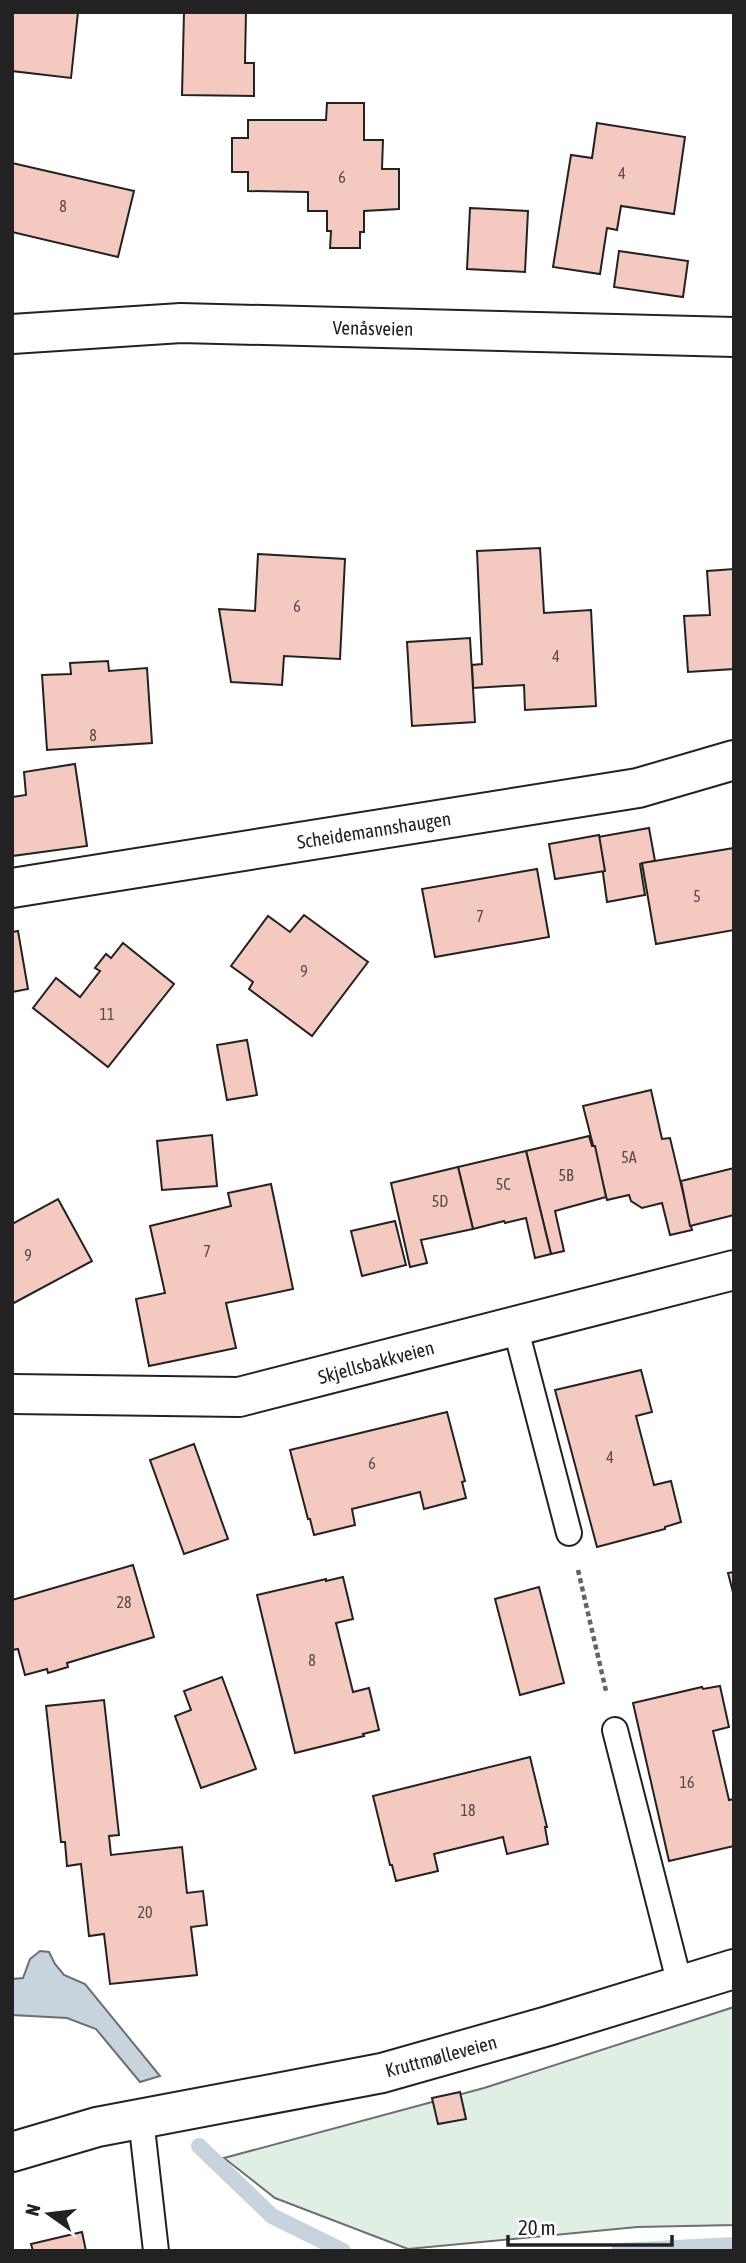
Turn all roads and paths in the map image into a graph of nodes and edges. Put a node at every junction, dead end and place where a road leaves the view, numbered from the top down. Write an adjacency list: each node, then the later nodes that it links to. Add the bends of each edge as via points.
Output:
1 (12, 334): 2 (street, Venåsveien, via 181,323)
2 (734, 337)
3 (734, 760): 4 (street, Scheidemannshaugen, via 638,788)
4 (12, 888)
5 (734, 1270): 6 (street, Skjellsbakkveien)
6 (515, 1326): 7 (street, Skjellsbakkveien, via 239,1397); 8 (lane)
7 (12, 1394)
8 (569, 1533): 9 (path)
9 (615, 1730): 11 (lane)
10 (734, 1969): 11 (street, Kruttmølleveien)
11 (680, 1985): 12 (street, Kruttmølleveien, via 382,2073)
12 (141, 2119): 13 (street, Kruttmølleveien); 14 (lane)
13 (12, 2152)
14 (156, 2251)

